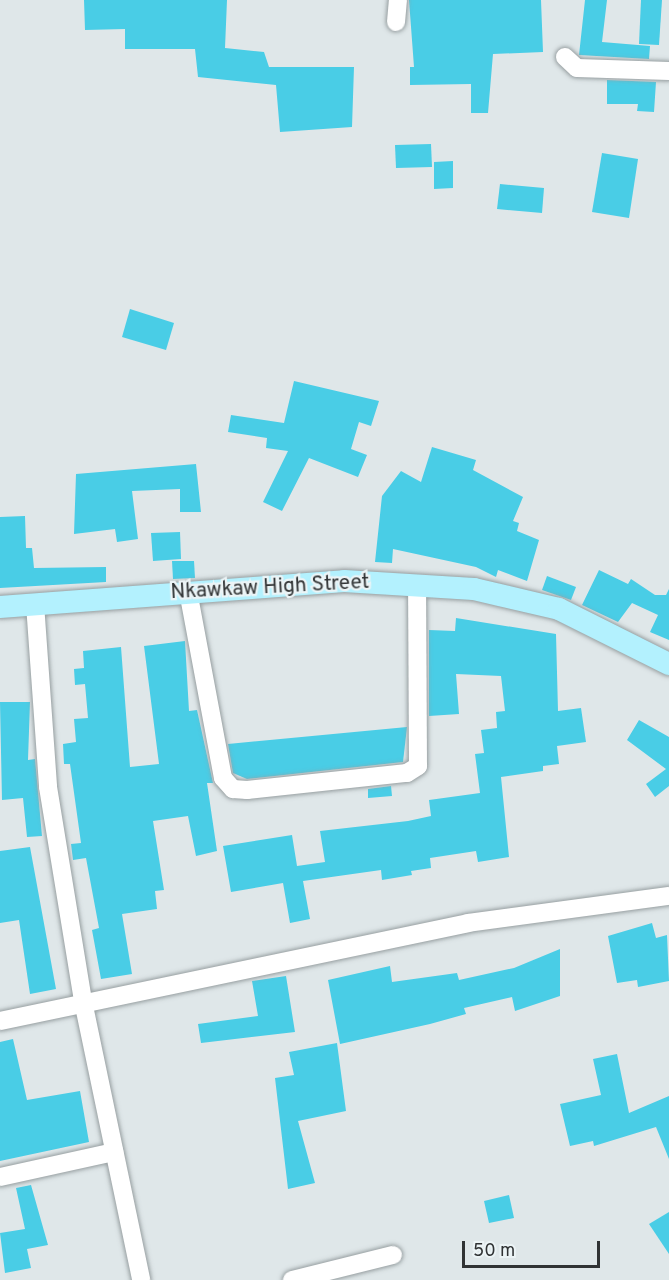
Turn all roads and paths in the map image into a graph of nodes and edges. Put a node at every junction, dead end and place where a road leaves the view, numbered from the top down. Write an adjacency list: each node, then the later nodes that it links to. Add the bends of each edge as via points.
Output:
1 (398, 0): 2 (street)
2 (396, 22)
3 (565, 57): 4 (street, via 578,68)
4 (669, 71)
5 (417, 585): 6 (main road, Nkawkaw High Street, via 344,581); 6 (street, via 418,766 407,773 247,790 233,789 223,778); 9 (main road, Nkawkaw High Street, via 474,589 559,609)
6 (188, 591): 7 (main road, Nkawkaw High Street)
7 (34, 604): 8 (main road, Nkawkaw High Street); 11 (street, via 48,787)
8 (0, 607)
9 (669, 664)
10 (669, 896): 11 (street, via 468,923)
11 (84, 1006): 12 (street); 13 (street)
12 (0, 1021)
13 (114, 1152): 14 (street); 17 (street)
14 (0, 1177)
15 (393, 1255): 16 (street)
16 (300, 1279)
17 (141, 1280)

